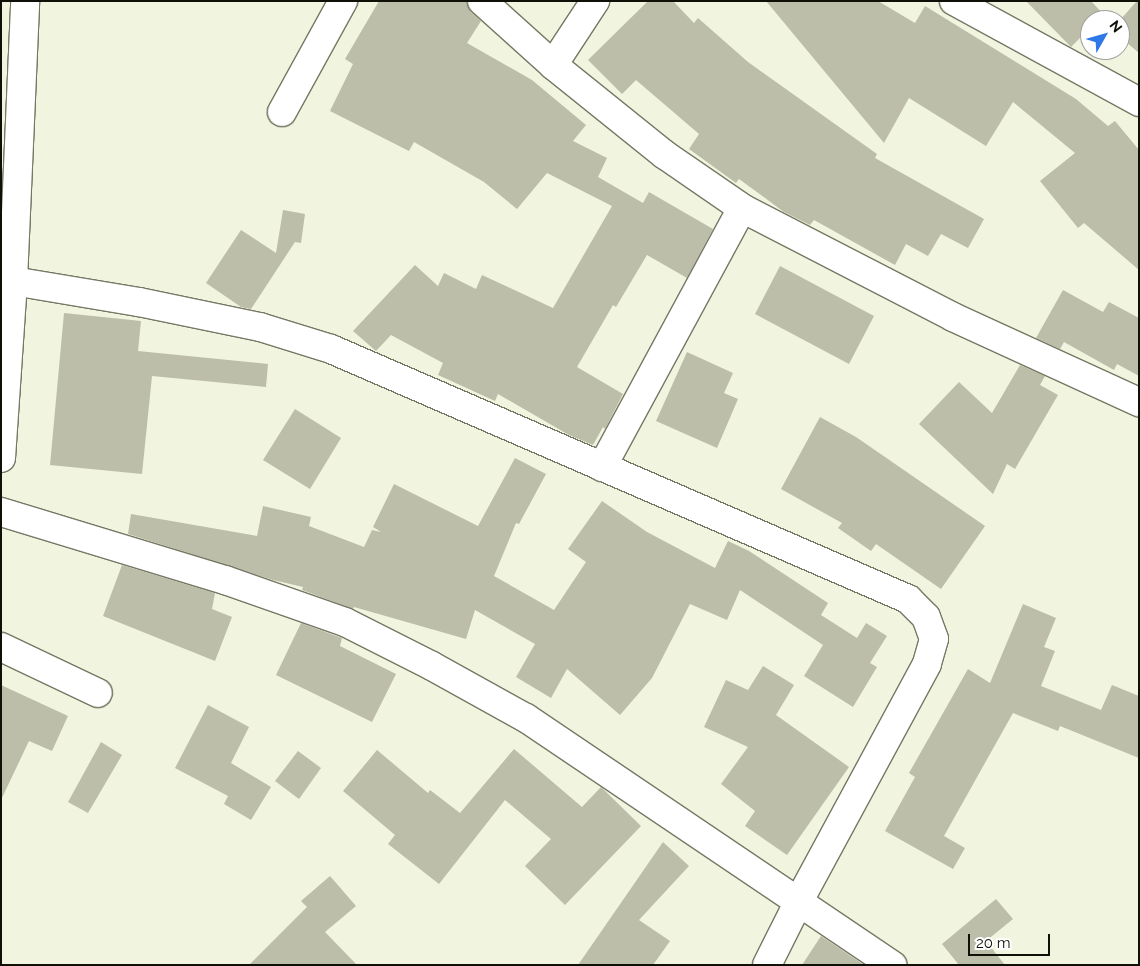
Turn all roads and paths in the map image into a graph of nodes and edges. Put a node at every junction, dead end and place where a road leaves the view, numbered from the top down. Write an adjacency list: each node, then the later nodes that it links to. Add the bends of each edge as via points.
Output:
1 (25, 1): 10 (street)
2 (343, 1): 8 (street)
3 (482, 1): 6 (street)
4 (595, 1): 6 (street)
5 (954, 1): 7 (street)
6 (552, 65): 9 (street, via 665,155)
7 (1139, 102)
8 (282, 112)
9 (742, 208): 11 (street, via 953,317); 13 (street)
10 (13, 281): 12 (street); 13 (street, via 260,327 331,349)
11 (1139, 402)
12 (1, 458)
13 (602, 467): 17 (street, via 908,599 926,618 934,639 927,664)
14 (1, 512): 17 (street, via 225,580 346,622 526,718)
15 (1, 647): 16 (street)
16 (98, 693)
17 (798, 903): 18 (street); 19 (street)
18 (767, 965)
19 (892, 965)

